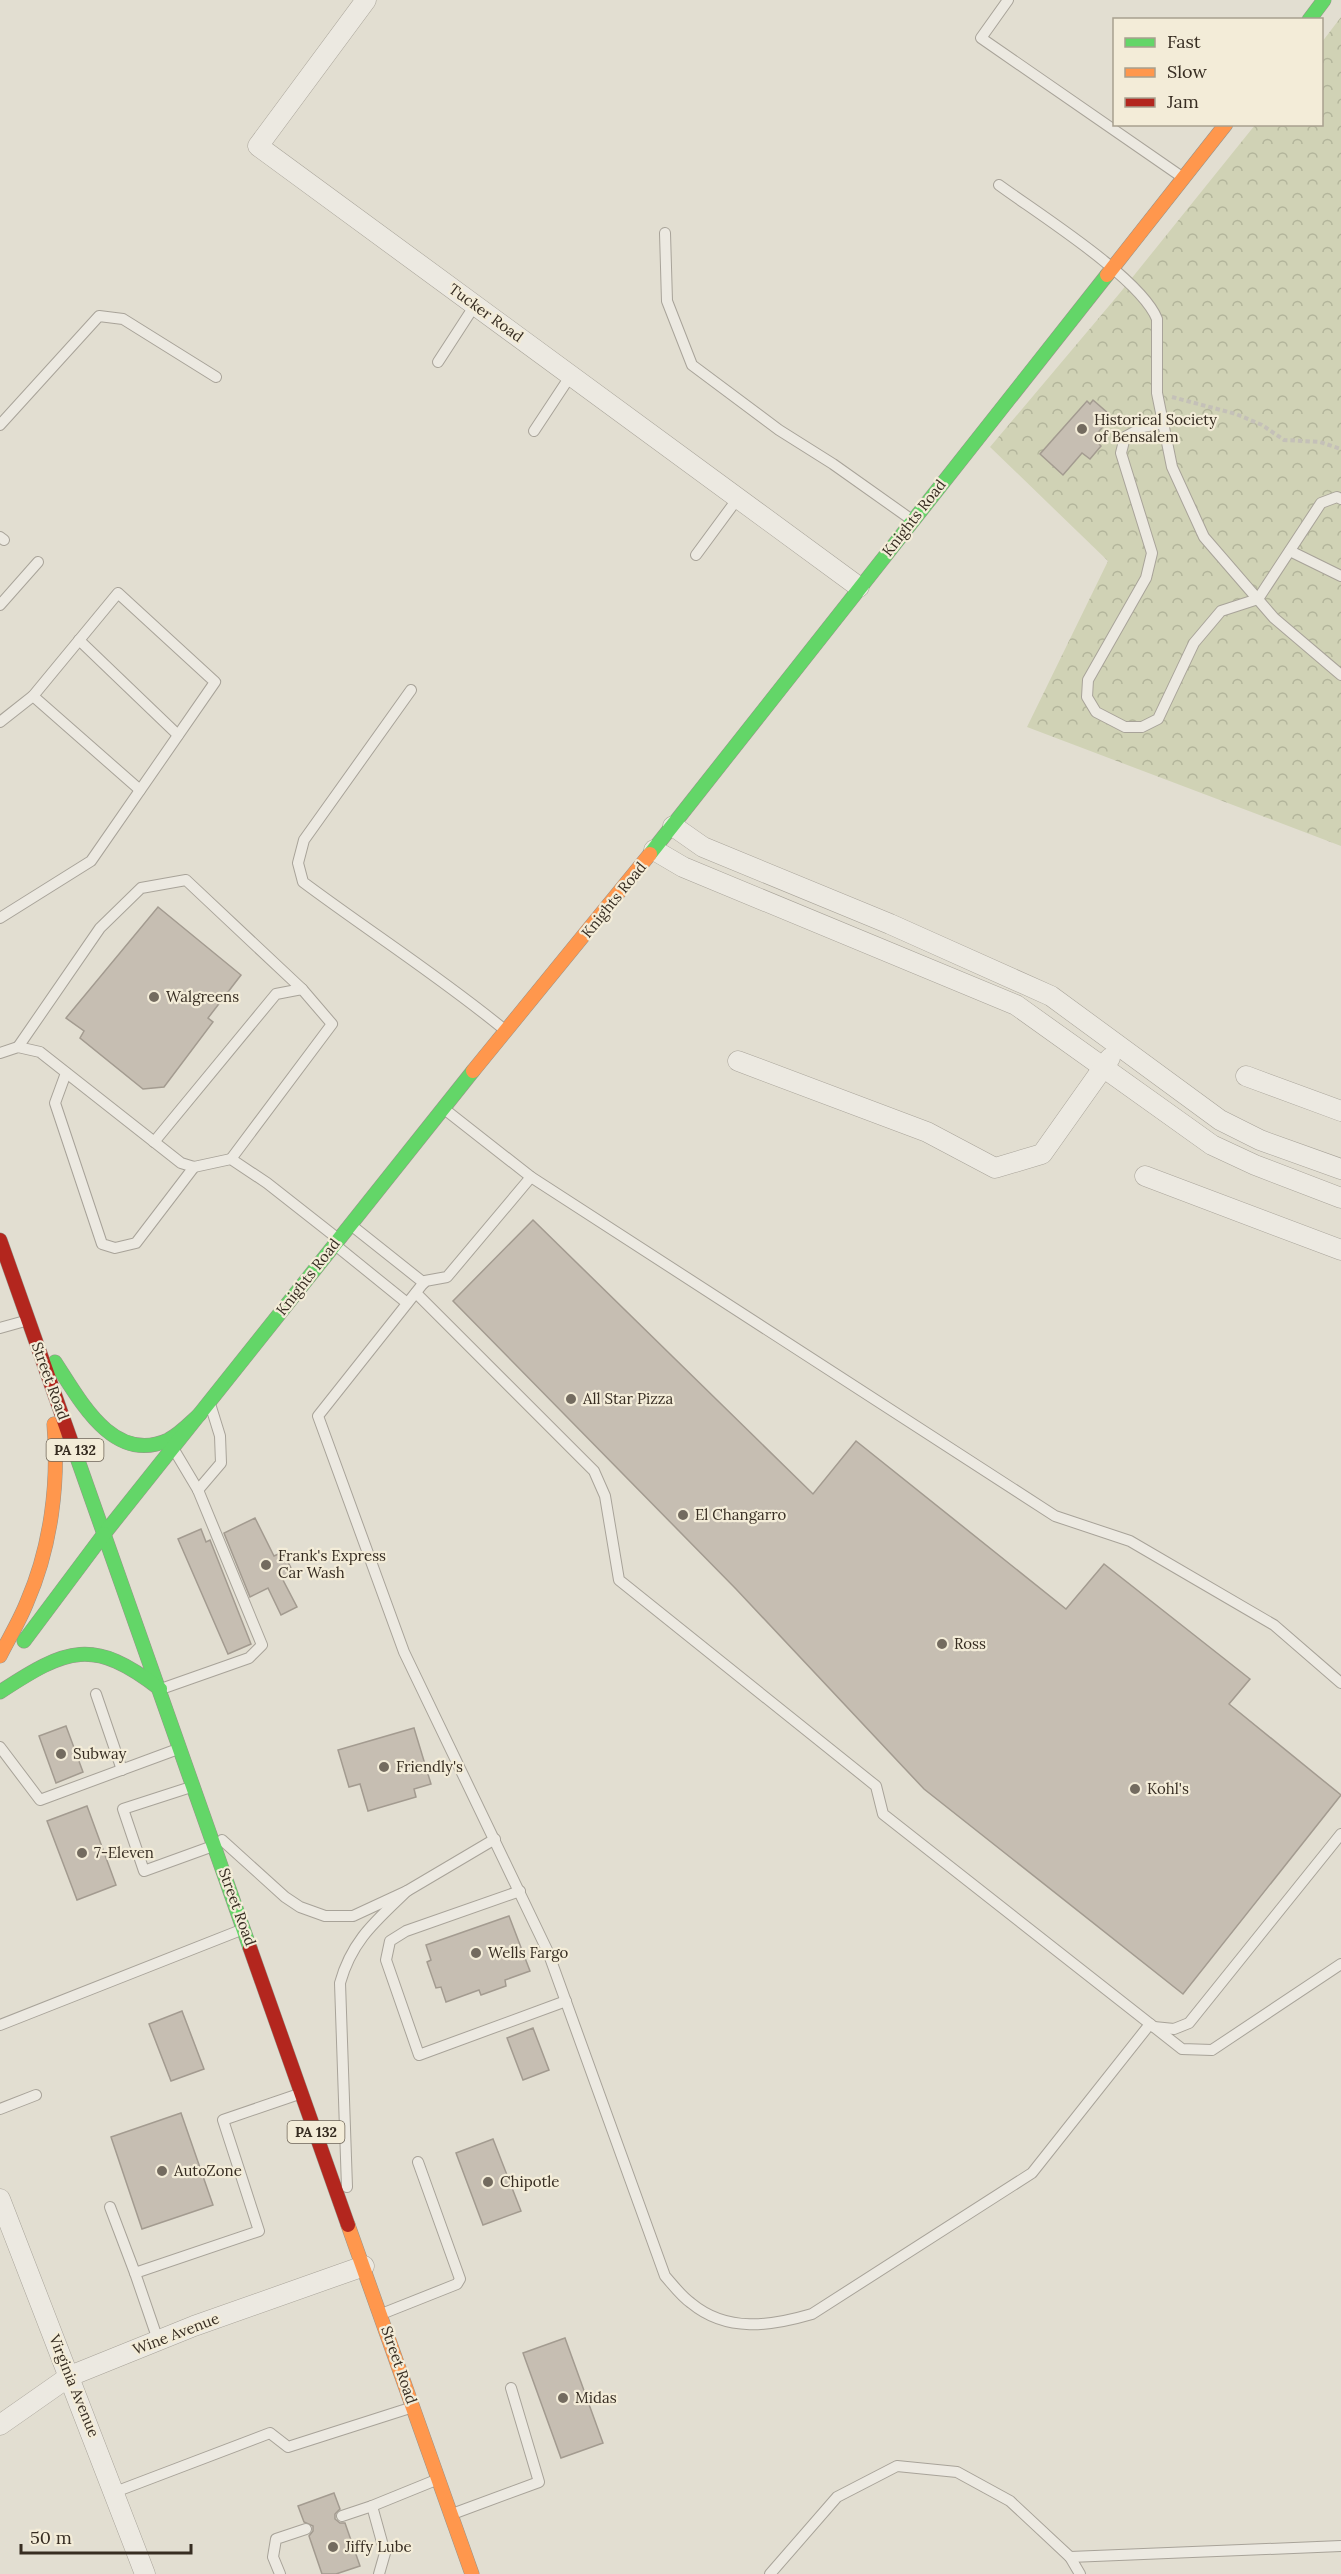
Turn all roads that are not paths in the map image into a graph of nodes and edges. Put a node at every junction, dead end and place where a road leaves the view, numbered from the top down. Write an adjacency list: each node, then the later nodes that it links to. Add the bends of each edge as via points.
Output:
1 (366, 0): 10 (street, Tucker Road, via 258,146)
2 (1008, 0): 6 (lane, via 981,38)
3 (1324, 0): 4 (main road)
4 (1310, 18)
5 (1224, 126): 6 (main road, Knights Road)
6 (1183, 178): 9 (main road, Knights Road)
7 (999, 185): 9 (lane)
8 (665, 233): 19 (lane, via 667,301 692,365 779,430)
9 (1112, 268): 14 (lane, via 1152,308 1156,319 1156,393); 19 (main road, Knights Road)
10 (475, 305): 11 (lane); 12 (street, Tucker Road)
11 (438, 362)
12 (571, 375): 16 (lane); 17 (street, Tucker Road)
13 (216, 377): 15 (lane, via 123,319 99,316)
14 (1163, 423): 25 (lane, via 1172,467 1204,537); 25 (lane, via 1143,427 1125,437 1121,453 1152,553 1146,578 1088,680 1087,697 1096,712 1125,727 1142,727 1158,719 1194,643 1221,611)
15 (0, 425)
16 (534, 431)
17 (738, 498): 21 (lane); 24 (street, Tucker Road)
18 (1341, 499): 20 (lane, via 1321,503)
19 (912, 520): 24 (main road, Knights Road)
20 (1290, 551): 23 (lane); 25 (lane)
21 (696, 555)
22 (38, 562): 26 (lane)
23 (1341, 576)
24 (859, 587): 34 (main road, Knights Road)
25 (1258, 599): 28 (lane, via 1274,618)
26 (0, 605)
27 (79, 640): 30 (lane); 32 (lane); 32 (lane, via 118,593 215,682)
28 (1341, 675)
29 (411, 690): 38 (lane, via 304,840 298,863 303,882)
30 (33, 696): 31 (lane); 33 (lane)
31 (0, 722)
32 (178, 735): 33 (lane)
33 (140, 790): 36 (lane, via 90,861)
34 (673, 826): 35 (main road, Knights Road); 39 (street, via 703,847 1051,996)
35 (654, 850): 38 (main road, Knights Road); 43 (street, via 683,867 1016,1005)
36 (0, 918)
37 (302, 989): 40 (lane, via 186,880 141,888 100,928); 48 (lane, via 276,994); 49 (lane, via 332,1024)
38 (507, 1031): 46 (main road, Knights Road)
39 (1117, 1046): 43 (street); 51 (street, via 1220,1120 1260,1140)
40 (18, 1047): 41 (lane); 44 (lane, via 40,1052)
41 (0, 1053)
42 (738, 1061): 43 (street, via 927,1132 995,1168 1042,1154)
43 (1103, 1069): 54 (street, via 1212,1145)
44 (66, 1073): 48 (lane); 50 (lane, via 55,1103 102,1244 115,1248 136,1244)
45 (1246, 1076): 47 (street)
46 (443, 1108): 53 (lane); 55 (main road, Knights Road)
47 (1341, 1111)
48 (154, 1142): 50 (lane, via 181,1163)
49 (231, 1159): 50 (lane); 57 (lane, via 267,1183)
50 (194, 1167)
51 (1341, 1169)
52 (1145, 1176): 58 (street)
53 (531, 1177): 59 (lane, via 447,1277); 72 (lane, via 1055,1516 1130,1541 1274,1626)
54 (1341, 1198)
55 (349, 1224): 57 (main road, Knights Road); 59 (lane)
56 (0, 1240): 62 (main road, Street Road / PA 132)
57 (336, 1241): 61 (lane); 65 (main road, Knights Road)
58 (1341, 1250)
59 (424, 1283): 60 (lane)
60 (416, 1293): 61 (lane); 90 (lane, via 594,1471 605,1496 619,1580 876,1786 883,1814)
61 (407, 1303): 82 (lane, via 318,1416 404,1652)
62 (30, 1325): 63 (lane); 64 (main road, Street Road / PA 132); 66 (main road, via 99,1425 112,1437 130,1445 148,1446 167,1440)
63 (0, 1328)
64 (45, 1367): 69 (main road, Street Road / PA 132); 70 (main road, via 57,1460 54,1498 28,1601)
65 (209, 1402): 66 (main road, Knights Road); 68 (lane, via 219,1436 221,1464)
66 (200, 1414): 67 (main road, Knights Road)
67 (173, 1448): 68 (lane); 69 (main road, Knights Road)
68 (198, 1490): 73 (lane, via 262,1645 249,1658)
69 (104, 1534): 71 (main road, Knights Road); 73 (main road, Street Road / PA 132)
70 (0, 1656)
71 (0, 1673)
72 (1341, 1683)
73 (160, 1689): 74 (main road, via 121,1663 93,1652 52,1659); 77 (main road, Street Road / PA 132)
74 (0, 1692)
75 (96, 1694): 78 (lane)
76 (0, 1747): 78 (lane, via 40,1800)
77 (181, 1748): 78 (lane); 79 (main road, Street Road / PA 132)
78 (122, 1770)
79 (194, 1786): 80 (main road, Street Road / PA 132); 83 (lane, via 123,1809 144,1871)
80 (209, 1828): 83 (main road, Street Road / PA 132); 85 (lane, via 285,1898 325,1916 353,1916)
81 (1341, 1834): 90 (lane, via 1189,2023 1174,2029)
82 (495, 1839): 84 (lane); 85 (lane)
83 (215, 1846): 86 (main road, Street Road / PA 132)
84 (520, 1891): 88 (lane); 88 (lane, via 406,1931 390,1941 386,1960 418,2055)
85 (407, 1892): 97 (lane, via 364,1932 346,1960 340,1983)
86 (244, 1929): 89 (lane); 91 (main road, Street Road / PA 132)
87 (1341, 1964): 90 (lane, via 1212,2050 1182,2049)
88 (566, 2001): 90 (lane, via 665,2276 691,2304 717,2319 750,2325 779,2323 812,2314 1032,2173)
89 (0, 2025)
90 (1151, 2025)
91 (303, 2093): 97 (main road, Street Road / PA 132); 99 (lane, via 223,2120 259,2230)
92 (36, 2095): 93 (lane)
93 (0, 2109)
94 (418, 2162): 100 (lane, via 460,2280)
95 (0, 2199): 102 (street, Virginia Avenue)
96 (110, 2207): 99 (lane)
97 (349, 2224): 98 (main road, Street Road / PA 132)
98 (364, 2266): 100 (main road, Street Road / PA 132); 101 (street, Wine Avenue)
99 (135, 2273): 101 (lane)
100 (381, 2314): 104 (main road, Street Road / PA 132)
101 (159, 2340): 102 (street, Wine Avenue)
102 (70, 2376): 105 (street, Wine Avenue); 107 (street, Virginia Avenue)
103 (511, 2388): 109 (lane, via 539,2482)
104 (413, 2407): 106 (main road, Street Road / PA 132); 107 (lane, via 288,2447 270,2433)
105 (0, 2425)
106 (439, 2479): 108 (lane); 109 (main road, Street Road / PA 132)
107 (115, 2492): 114 (street, Virginia Avenue)
108 (372, 2505): 110 (lane); 116 (lane, via 385,2553)
109 (452, 2515): 117 (main road, Street Road / PA 132)
110 (342, 2516)
111 (306, 2529): 115 (lane, via 276,2539 273,2557)
112 (1341, 2546): 113 (lane)
113 (1070, 2557): 118 (lane, via 1010,2501 957,2472 897,2466 837,2497); 119 (lane)
114 (145, 2574)
115 (280, 2574)
116 (379, 2574)
117 (472, 2574)
118 (770, 2574)
119 (1080, 2574)

